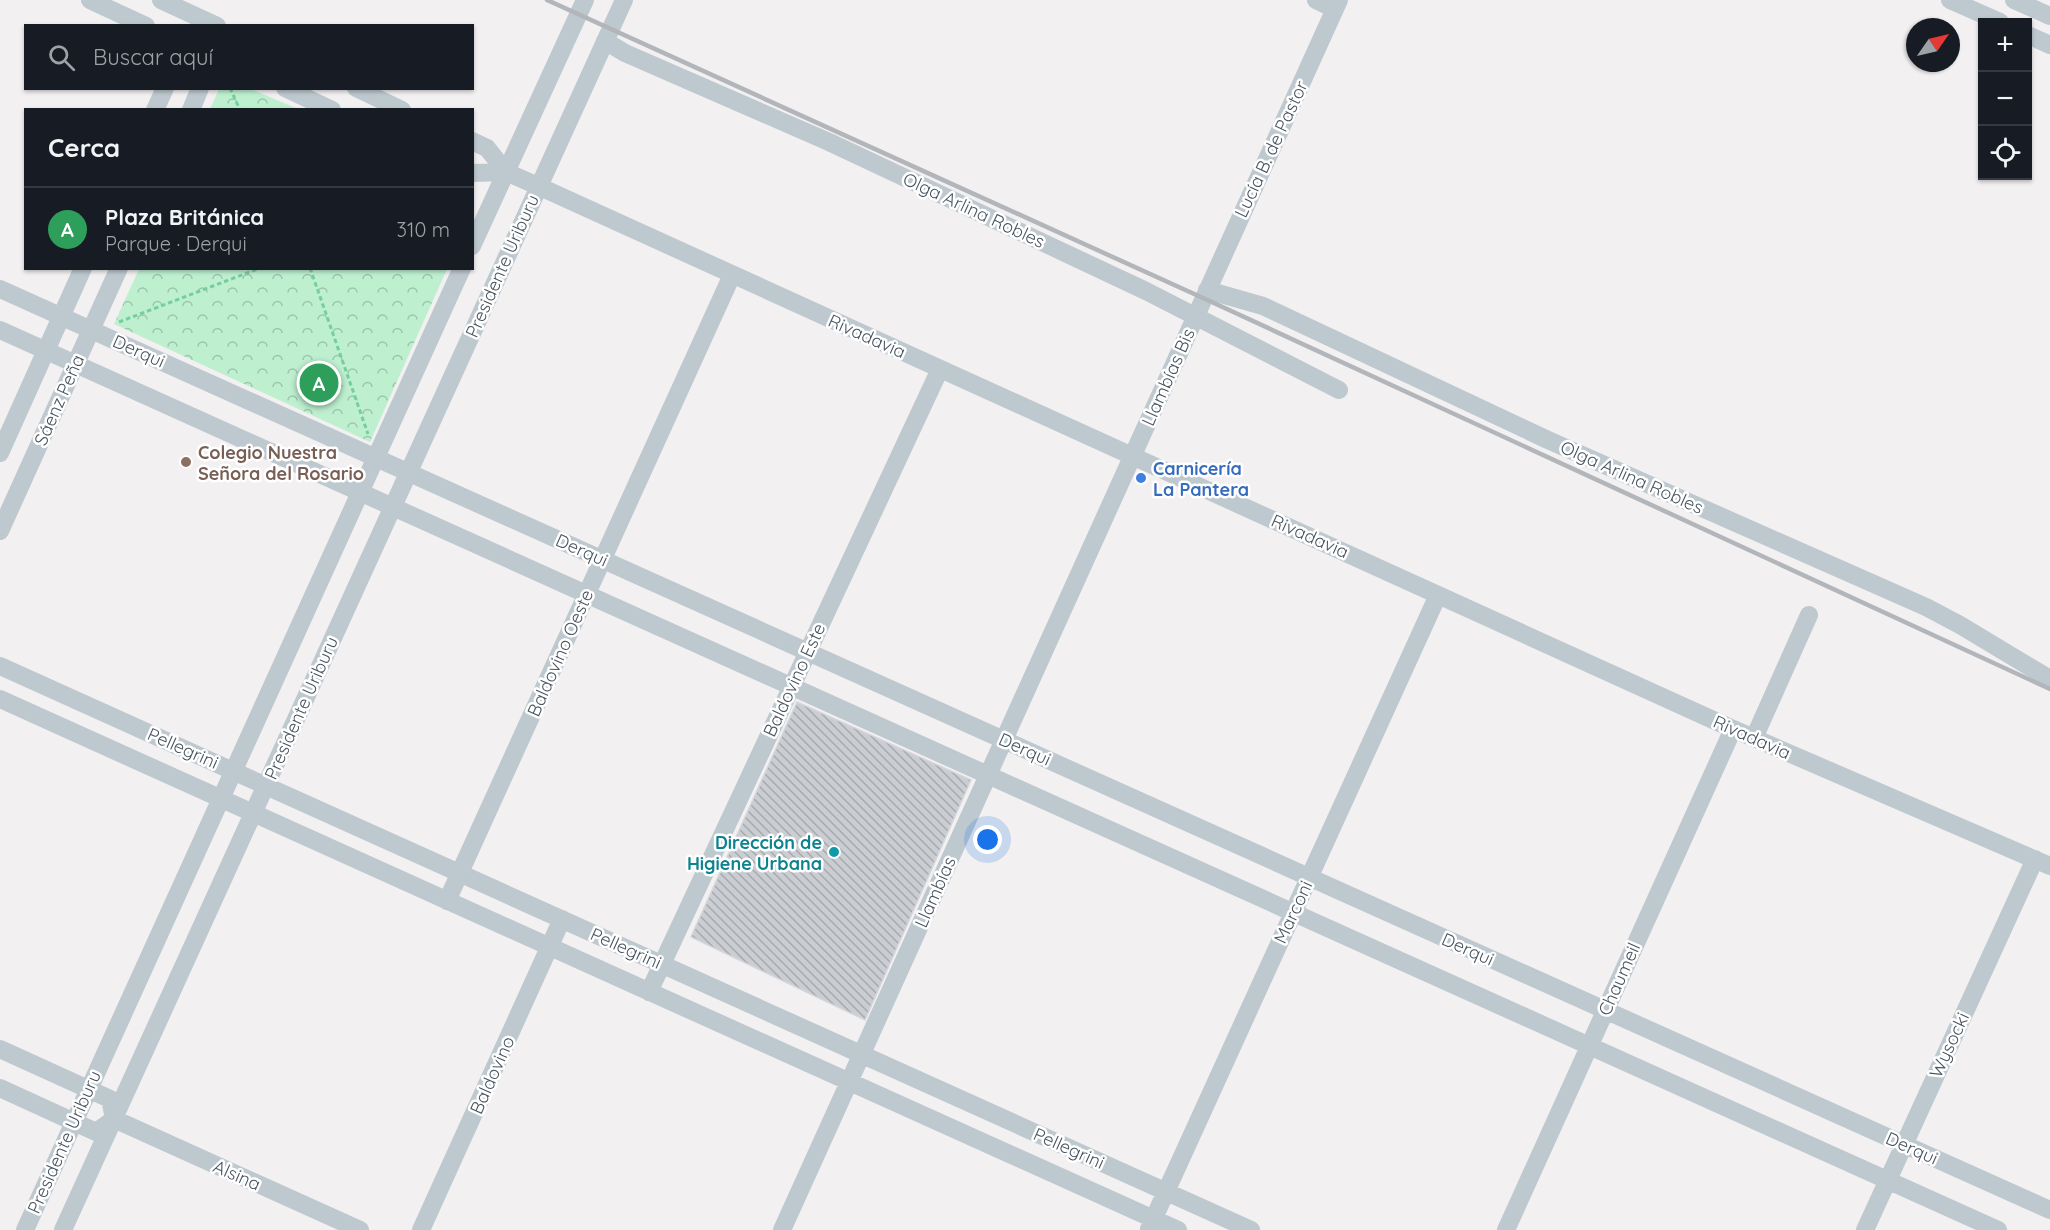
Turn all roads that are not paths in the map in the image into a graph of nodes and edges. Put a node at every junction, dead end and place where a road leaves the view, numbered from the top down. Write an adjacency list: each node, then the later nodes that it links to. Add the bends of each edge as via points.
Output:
1 (90, 0): 12 (street)
2 (161, 0): 11 (street)
3 (624, 0): 13 (street, Presidente Uriburu)
4 (1316, 0): 7 (street)
5 (1950, 0): 10 (street)
6 (2013, 0): 9 (street)
7 (1337, 4): 34 (street, Lucía B. de Pastor)
8 (582, 7): 25 (street, Presidente Uriburu)
9 (2050, 16)
10 (1991, 18)
11 (195, 21)
12 (142, 24)
13 (608, 36): 27 (street, Presidente Uriburu); 36 (street, Olga Arlina Robles, via 625,53 829,142)
14 (2032, 36): 15 (street)
15 (2048, 39)
16 (164, 90): 20 (street)
17 (199, 90): 21 (street)
18 (289, 90): 22 (street)
19 (360, 90): 23 (street)
20 (156, 108)
21 (192, 108)
22 (328, 108)
23 (398, 108)
24 (474, 142): 25 (street, Rivadavia, via 487,148)
25 (506, 172): 26 (street, Rivadavia); 27 (street, Rivadavia); 28 (street, Presidente Uriburu)
26 (474, 173)
27 (538, 186): 32 (street, Rivadavia); 46 (street, Presidente Uriburu)
28 (474, 242)
29 (82, 270): 35 (street, Sáenz Peña)
30 (118, 270): 37 (street, Sáenz Peña)
31 (461, 270): 43 (street, Presidente Uriburu)
32 (732, 275): 41 (street, Rivadavia); 50 (street, Baldovino Oeste)
33 (0, 289): 35 (street, Derqui)
34 (1205, 294): 36 (street, Llambías Bis); 56 (street, Olga Arlina Robles, via 1263,306 1548,440 1926,608)
35 (62, 316): 37 (street, Derqui); 39 (street, Sáenz Peña)
36 (1196, 316): 42 (street, Olga Arlina Robles); 45 (street, Llambías Bis)
37 (91, 329): 40 (street, Sáenz Peña); 43 (street, Derqui)
38 (0, 330): 39 (street, Derqui)
39 (46, 350): 40 (street, Derqui); 44 (street, Sáenz Peña)
40 (76, 364): 47 (street, Derqui); 49 (street, Sáenz Peña)
41 (939, 369): 45 (street, Rivadavia); 54 (street, Baldovino Este)
42 (1339, 390)
43 (373, 450): 46 (street, Derqui); 47 (street, Presidente Uriburu)
44 (0, 453)
45 (1133, 456): 52 (street, Rivadavia); 61 (street, Llambías)
46 (408, 472): 48 (street, Presidente Uriburu); 50 (street, Derqui)
47 (360, 492): 48 (street, Derqui); 62 (street, Presidente Uriburu)
48 (393, 507): 51 (street, Derqui); 64 (street, Presidente Uriburu)
49 (0, 531)
50 (602, 560): 51 (street, Baldovino Oeste); 54 (street, Derqui)
51 (587, 594): 57 (street, Derqui); 68 (street, Baldovino Oeste)
52 (1438, 595): 59 (street, Rivadavia); 69 (street, Marconi)
53 (1809, 615): 60 (street)
54 (807, 652): 57 (street, Baldovino Este); 61 (street, Derqui)
55 (0, 666): 62 (street, Pellegrini)
56 (2050, 679)
57 (791, 686): 63 (street, Derqui); 74 (street, Baldovino Este)
58 (0, 699): 65 (street, Pellegrini)
59 (1732, 729): 60 (street, Rivadavia); 76 (street, Chaumeil)
60 (1754, 738): 67 (street, Rivadavia)
61 (1004, 740): 63 (street, Llambías); 69 (street, Derqui)
62 (233, 771): 64 (street, Pellegrini); 65 (street, Presidente Uriburu)
63 (988, 775): 71 (street, Derqui); 79 (street, Llambías)
64 (266, 786): 66 (street, Presidente Uriburu); 68 (street, Pellegrini)
65 (221, 799): 66 (street, Pellegrini); 82 (street, Presidente Uriburu)
66 (253, 813): 70 (street, Pellegrini); 83 (street, Presidente Uriburu)
67 (2042, 862): 85 (street, Wysocki)
68 (460, 873): 70 (street, Baldovino Oeste); 72 (street, Pellegrini)
69 (1309, 877): 71 (street, Marconi); 76 (street, Derqui)
70 (447, 901): 73 (street, Pellegrini)
71 (1293, 912): 77 (street, Derqui); 87 (street, Marconi)
72 (562, 919): 73 (street, Baldovino); 74 (street, Pellegrini)
73 (550, 947): 75 (street, Pellegrini); 93 (street, Baldovino)
74 (662, 964): 75 (street, Baldovino Este); 79 (street, Pellegrini)
75 (649, 992): 80 (street, Pellegrini)
76 (1605, 1011): 77 (street, Chaumeil); 85 (street, Derqui)
77 (1589, 1046): 86 (street, Derqui); 97 (street, Chaumeil)
78 (0, 1049): 82 (street)
79 (861, 1054): 80 (street, Llambías); 87 (street, Pellegrini)
80 (849, 1082): 89 (street, Pellegrini); 94 (street, Llambías)
81 (0, 1088): 84 (street)
82 (89, 1089): 83 (street, via 110,1098); 84 (street, Presidente Uriburu)
83 (114, 1119): 84 (street, via 96,1132); 91 (street, Presidente Uriburu); 92 (street, Alsina)
84 (74, 1122): 90 (street, Presidente Uriburu)
85 (1904, 1144): 86 (street, Wysocki); 88 (street, Derqui)
86 (1887, 1180): 98 (street, Wysocki); 99 (street, Derqui)
87 (1166, 1191): 89 (street, Marconi); 96 (street, Pellegrini)
88 (2050, 1210)
89 (1151, 1224): 95 (street, Pellegrini)
90 (25, 1230)
91 (63, 1230)
92 (360, 1230)
93 (422, 1230)
94 (782, 1230)
95 (1178, 1230)
96 (1251, 1230)
97 (1506, 1230)
98 (1864, 1230)
99 (1998, 1230)

